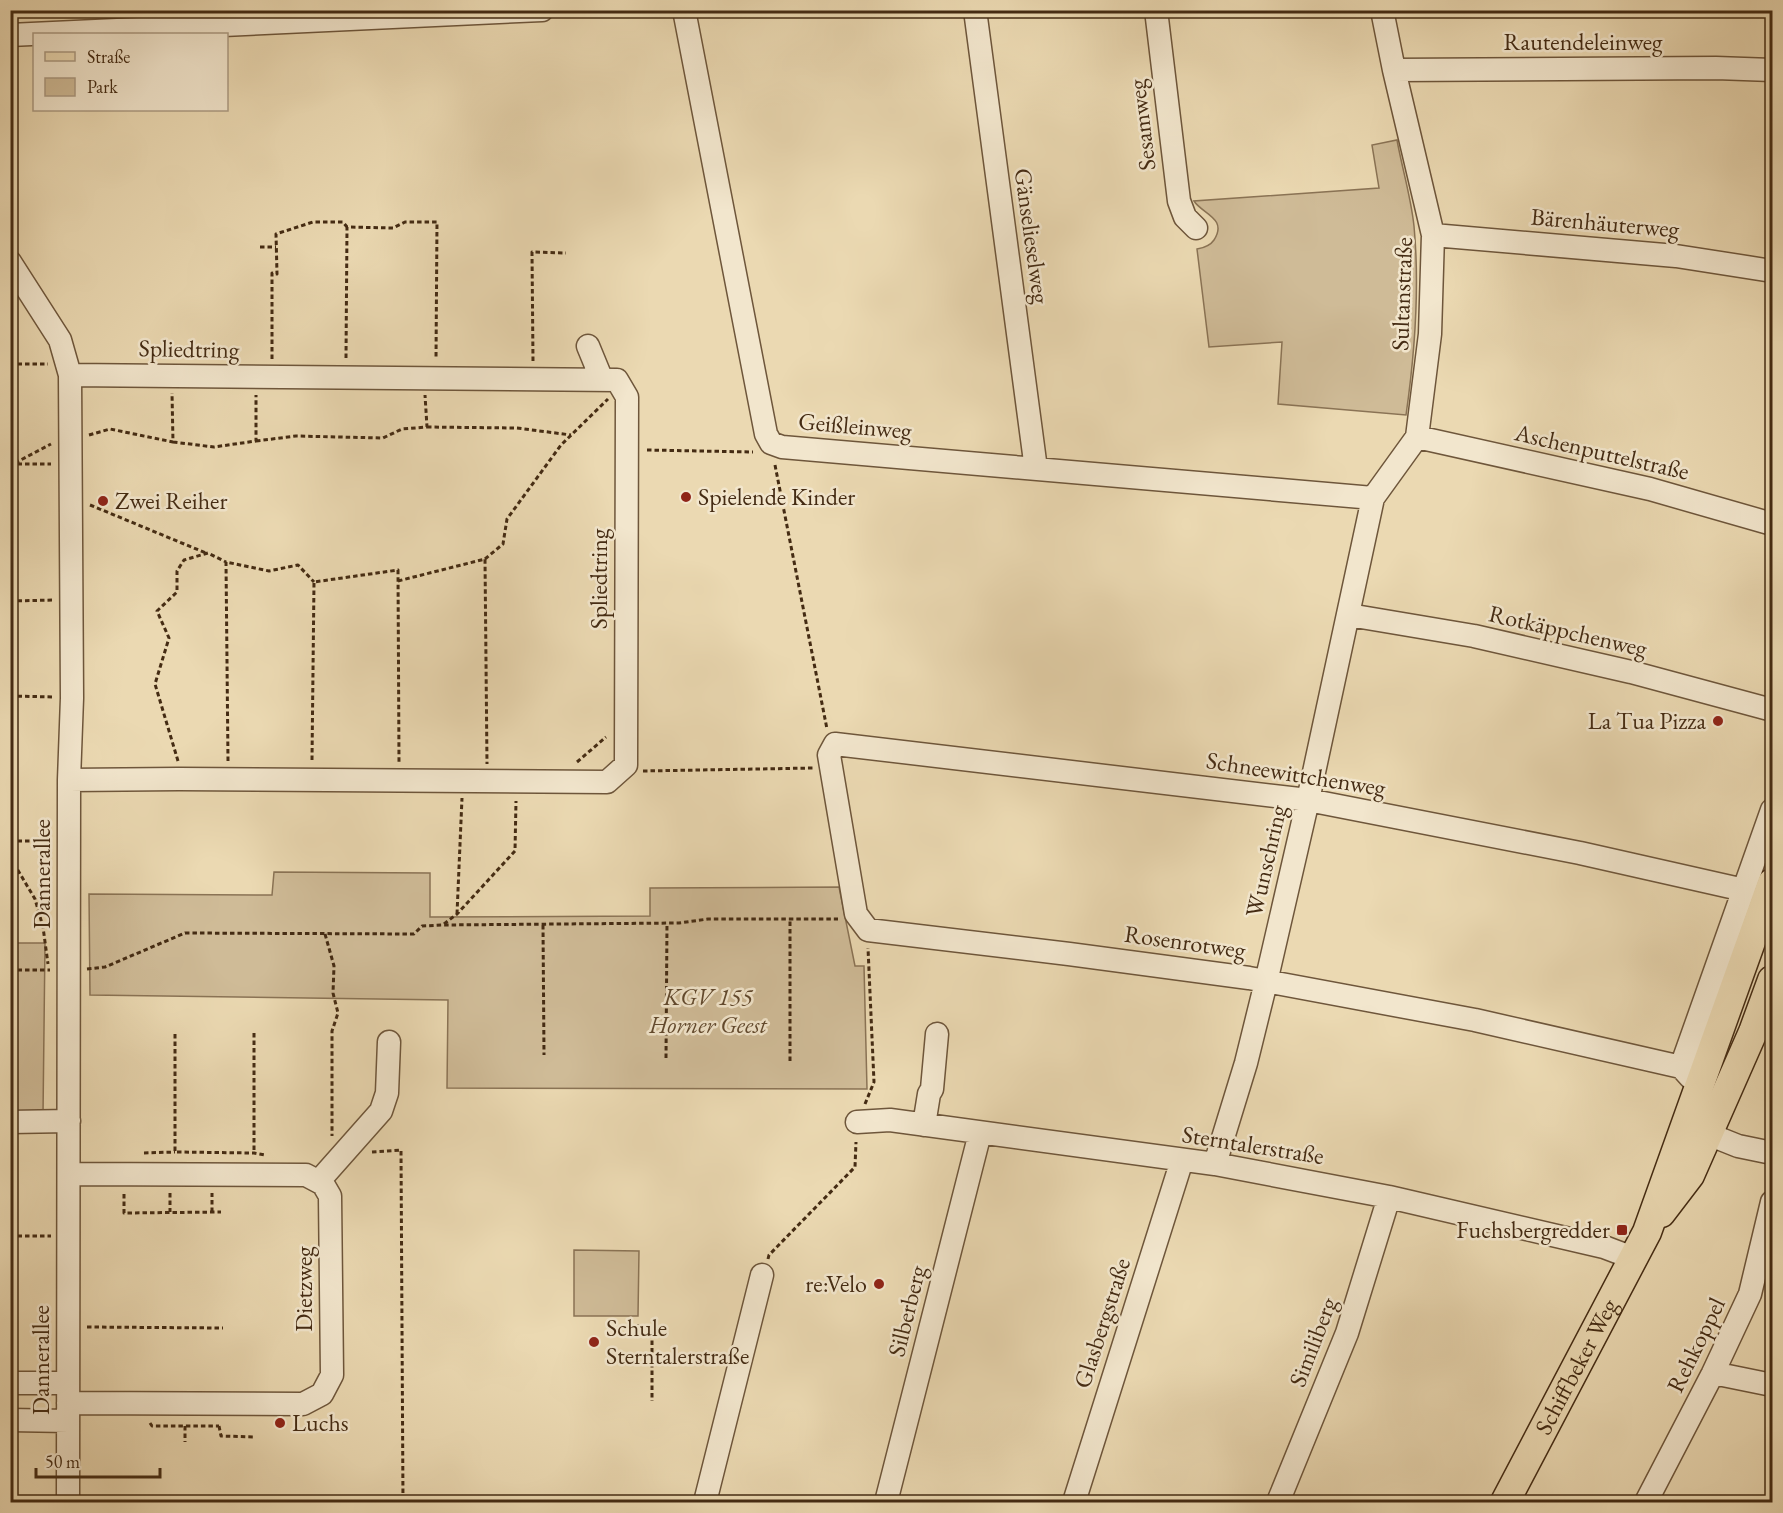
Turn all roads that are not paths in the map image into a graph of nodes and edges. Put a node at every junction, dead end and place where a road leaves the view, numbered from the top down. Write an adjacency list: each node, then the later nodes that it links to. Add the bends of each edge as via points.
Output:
1 (542, 10): 6 (street)
2 (684, 10): 20 (street, Geißleinweg, via 766,434 771,443)
3 (975, 10): 20 (street, Gänselieselweg)
4 (1156, 10): 12 (street, Sesamweg, via 1179,201 1185,217)
5 (1382, 10): 10 (street, Sultanstraße)
6 (403, 14): 7 (street)
7 (47, 33)
8 (33, 34): 9 (street)
9 (10, 35)
10 (1394, 70): 11 (street, Rautendeleinweg); 13 (street, Sultanstraße)
11 (1773, 70)
12 (1196, 228)
13 (1433, 235): 15 (street, Bärenhäuterweg, via 1676,256); 19 (street, Sultanstraße, via 1430,334)
14 (10, 262): 17 (street, Dannerallee, via 53,325)
15 (1773, 272)
16 (588, 346): 18 (street)
17 (69, 370): 18 (street, Spliedtring, via 172,376 533,379); 25 (street, Dannerallee, via 61,441 70,464 71,497)
18 (612, 384): 25 (street, Spliedtring, via 627,397 626,765 607,782)
19 (1417, 437): 21 (street, Sultanstraße); 22 (street, Aschenputtelstraße, via 1650,489)
20 (1036, 469): 21 (street, Geißleinweg)
21 (1373, 498): 23 (street, Wunschring)
22 (1773, 524)
23 (1349, 615): 24 (street, Rotkäppchenweg, via 1474,636); 26 (street, Wunschring)
24 (1773, 710)
25 (69, 780): 36 (street, Dannerallee, via 69,842 59,971)
26 (1308, 800): 29 (street, Schneewittchenweg, via 1580,853); 30 (street, Schneewittchenweg, via 835,744 829,755 856,914); 32 (street, Wunschring)
27 (1773, 810): 29 (street, Schiffbeker Weg)
28 (1773, 883): 35 (main road, Schiffbeker Weg)
29 (1744, 890): 35 (street, Schiffbeker Weg)
30 (868, 930): 32 (street, Rosenrotweg)
31 (1773, 980): 40 (main road, Schiffbeker Weg, via 1753,1032)
32 (1266, 982): 35 (street, Rosenrotweg, via 1475,1020); 44 (street, Wunschring)
33 (937, 1034): 39 (street)
34 (389, 1042): 46 (street, via 387,1093 381,1111)
35 (1691, 1076): 40 (main road, Schiffbeker Weg)
36 (69, 1121): 37 (street); 45 (street, Dannerallee)
37 (10, 1122)
38 (857, 1122): 39 (street, Sterntalerstraße, via 890,1120)
39 (924, 1125): 41 (street, Sterntalerstraße)
40 (1698, 1130): 42 (street, via 1738,1146); 49 (main road, Schiffbeker Weg, via 1690,1176 1647,1232)
41 (980, 1133): 43 (street, Sterntalerstraße); 58 (street, Silberberg)
42 (1773, 1153)
43 (1182, 1160): 44 (street, Sterntalerstraße); 59 (street, Glasbergstraße)
44 (1215, 1164): 47 (street, Sterntalerstraße)
45 (69, 1174): 46 (street, via 306,1176); 54 (street, Dannerallee)
46 (319, 1181): 54 (street, Dietzweg, via 330,1196 332,1376 322,1394 303,1404)
47 (1389, 1197): 49 (street, Sterntalerstraße, via 1604,1247); 60 (street, Similiberg, via 1347,1333)
48 (1773, 1202): 51 (street, Rehkoppel, via 1750,1294)
49 (1634, 1258): 61 (main road, Schiffbeker Weg)
50 (762, 1275): 57 (street)
51 (1713, 1373): 53 (street); 62 (street, Rehkoppel)
52 (10, 1383): 54 (street)
53 (1773, 1384)
54 (68, 1403): 55 (street); 56 (street, Dannerallee)
55 (10, 1420)
56 (68, 1503)
57 (705, 1503)
58 (886, 1503)
59 (1074, 1503)
60 (1278, 1503)
61 (1505, 1503)
62 (1646, 1503)

